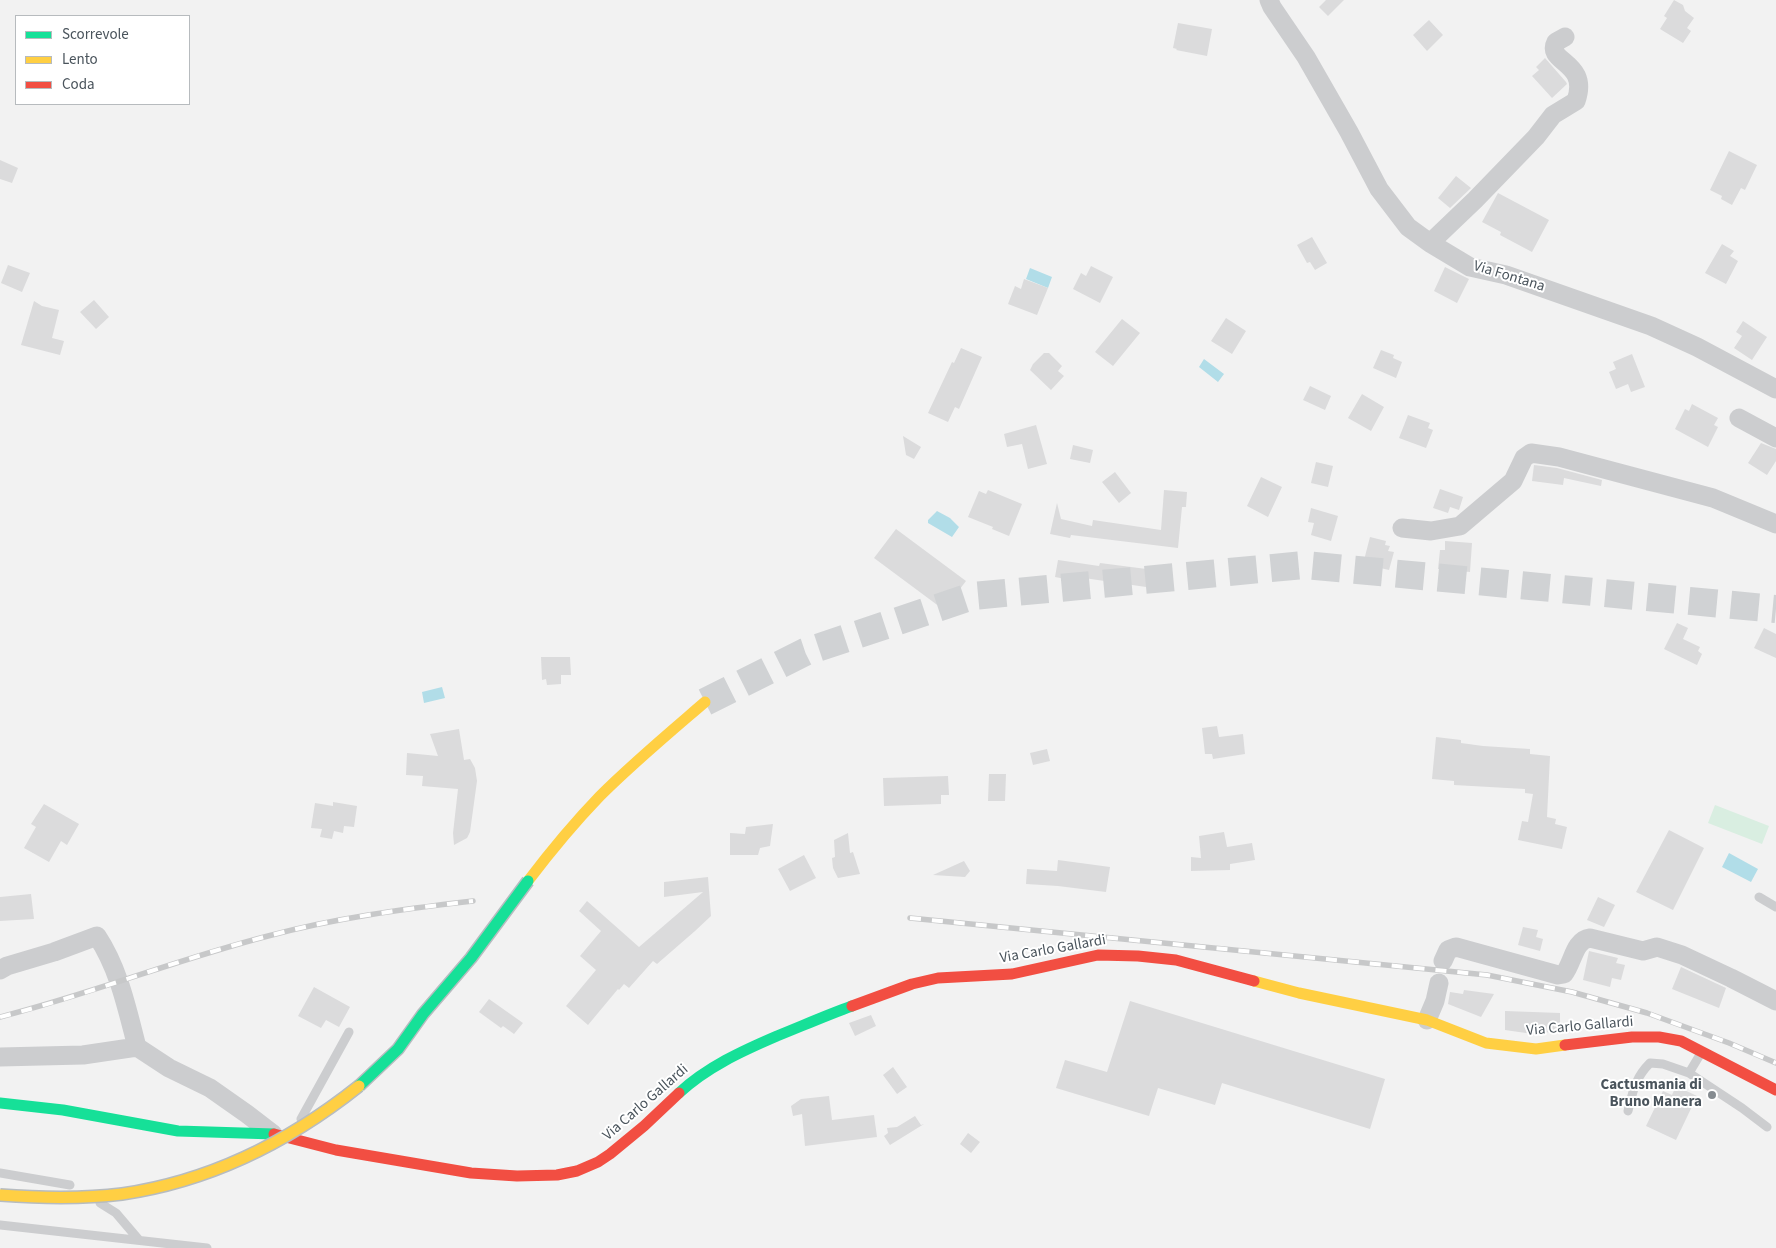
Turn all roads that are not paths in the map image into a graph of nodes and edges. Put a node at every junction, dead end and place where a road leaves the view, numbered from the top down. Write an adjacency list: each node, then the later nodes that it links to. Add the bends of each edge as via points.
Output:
1 (1269, 0): 3 (street, Via Fontana, via 1306,57 1379,189 1408,227)
2 (1565, 37): 3 (street, via 1556,42 1554,50 1578,76 1580,84 1576,101 1553,115 1536,137)
3 (1430, 243): 4 (street, Via Fontana, via 1470,267 1506,276 1650,326)
4 (1776, 389)
5 (1739, 418): 6 (street)
6 (1776, 438)
7 (1776, 524): 8 (street, via 1713,498 1559,457 1530,453 1524,458 1513,481 1460,526 1431,531)
8 (1402, 528)
9 (705, 702): 29 (main road, bridge, via 645,752 598,798 547,857 391,1057 348,1095 314,1119 267,1148 192,1178 156,1188 122,1194)
10 (1759, 897): 11 (lane)
11 (1776, 906)
12 (1443, 961): 15 (street, via 1448,950 1456,947 1558,975 1568,969 1584,938 1590,938 1643,951 1657,947 1682,955)
13 (0, 970): 18 (street, via 97,936 114,968)
14 (1438, 983): 16 (street, via 1436,1001)
15 (1776, 1001)
16 (1427, 1020): 19 (main road, Via Carlo Gallardi, via 1486,1044 1536,1049 1632,1037 1659,1037); 27 (main road, Via Carlo Gallardi, via 1299,993 1176,960 1098,955 1012,974 938,978 912,984 819,1019 743,1051 693,1080 621,1147 577,1171 541,1176 471,1173 336,1150)
17 (349, 1032): 27 (lane, via 308,1103)
18 (137, 1047): 20 (street, via 83,1055); 26 (street, via 169,1068 210,1088)
19 (1703, 1051): 21 (lane); 22 (main road, Via Carlo Gallardi)
20 (0, 1057)
21 (1689, 1073): 24 (lane, via 1650,1063 1634,1085); 25 (lane)
22 (1776, 1090)
23 (0, 1103): 26 (main road, Via Carlo Gallardi, via 63,1110 178,1131)
24 (1628, 1112)
25 (1767, 1127)
26 (273, 1134): 27 (main road, Via Carlo Gallardi)
27 (292, 1139)
28 (0, 1173): 31 (lane, via 74,1186 116,1213)
29 (0, 1195)
30 (0, 1225): 31 (lane)
31 (139, 1240): 32 (lane)
32 (207, 1248)

